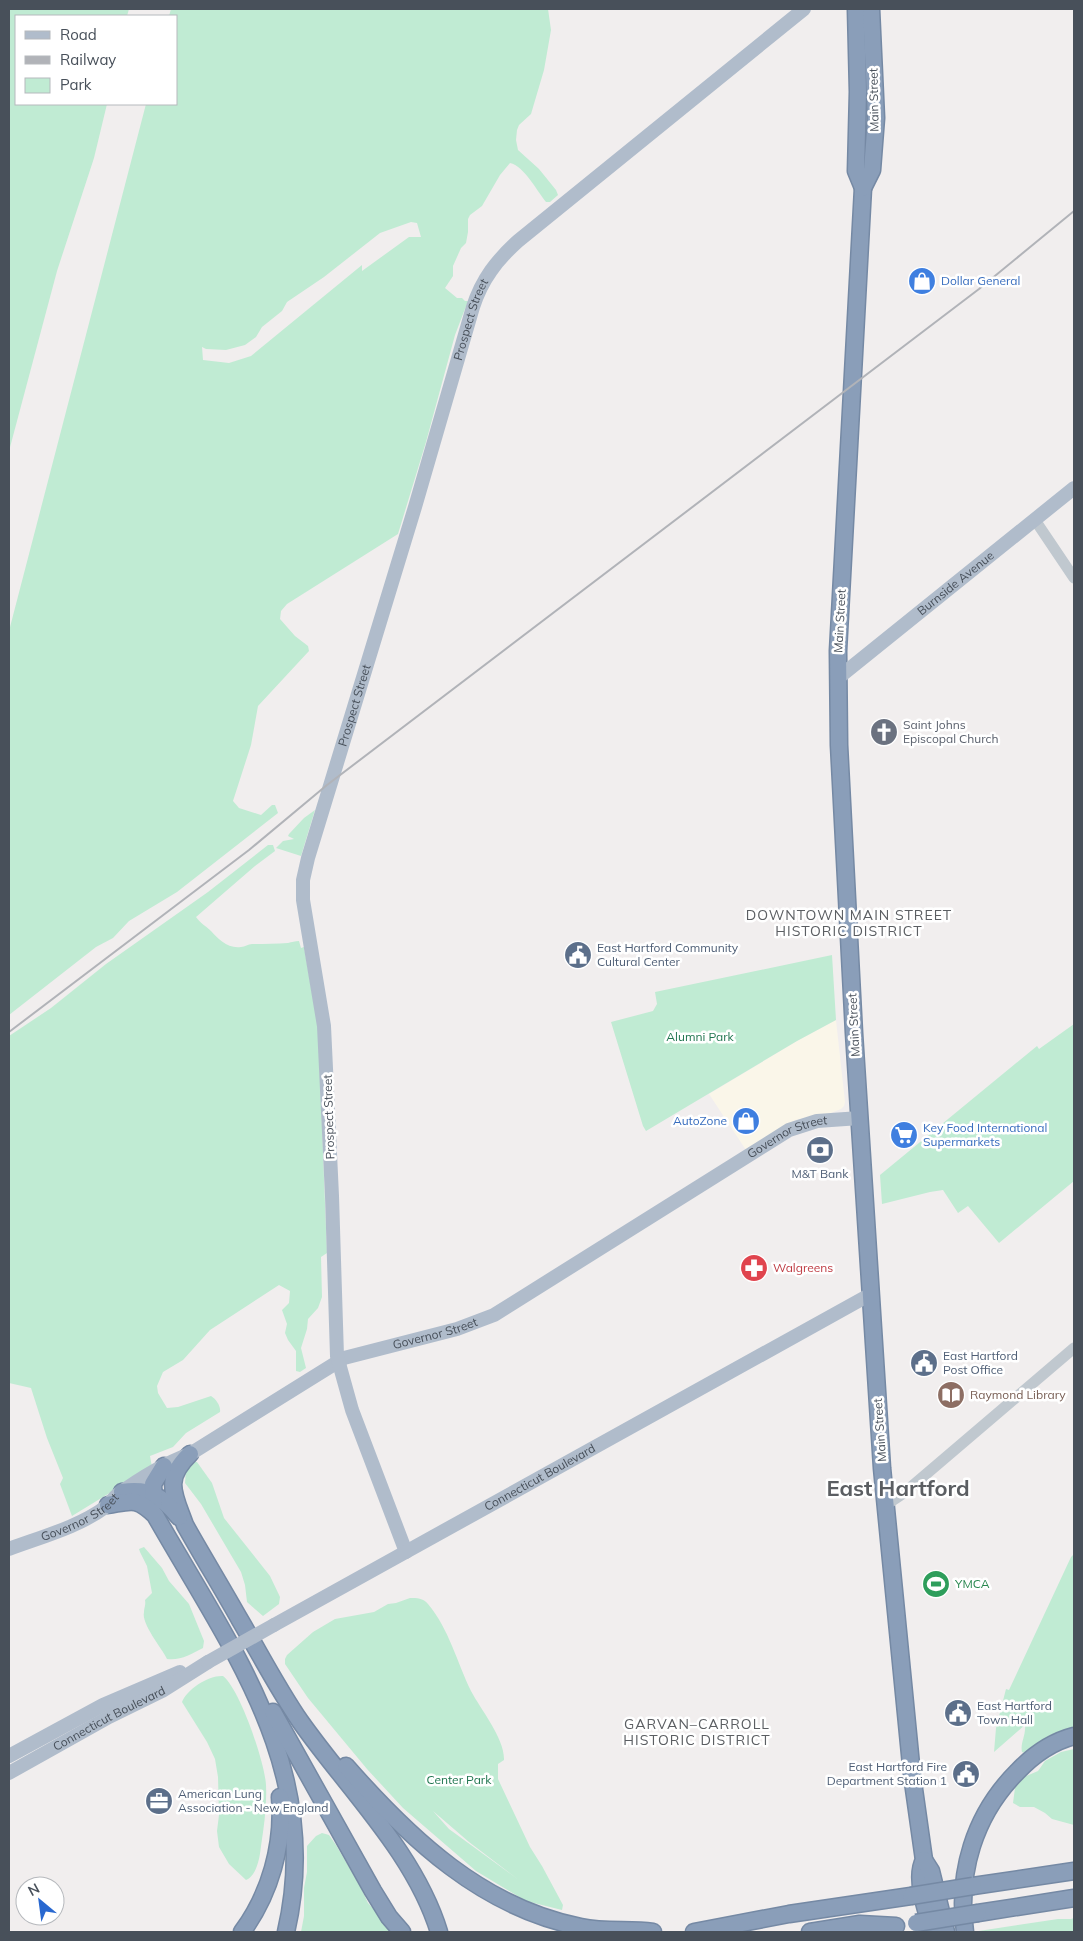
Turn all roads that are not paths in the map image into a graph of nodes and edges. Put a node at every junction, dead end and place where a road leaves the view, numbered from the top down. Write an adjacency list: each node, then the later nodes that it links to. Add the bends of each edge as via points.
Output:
1 (804, 9): 12 (main road, Prospect Street, via 518,241 495,264 477,296 304,873 304,907 324,1026)
2 (856, 9): 4 (highway, Main Street, via 856,171)
3 (871, 9): 4 (highway, Main Street, via 876,118 872,170)
4 (863, 188): 8 (highway, Main Street)
5 (1074, 488): 6 (main road, Burnside Avenue)
6 (1035, 520): 7 (street); 8 (main road, Burnside Avenue)
7 (1074, 578)
8 (838, 678): 9 (highway, Main Street, via 841,795)
9 (860, 1118): 10 (highway, Main Street); 12 (main road, Governor Street, via 816,1121 789,1130 494,1315 457,1329 360,1353)
10 (871, 1294): 18 (highway, Main Street); 22 (main road, Connecticut Boulevard)
11 (1074, 1348): 18 (street)
12 (338, 1362): 13 (main road, Governor Street); 22 (main road, Prospect Street, via 350,1404)
13 (190, 1454): 14 (main road, Governor Street); 20 (highway, via 178,1466 174,1481 175,1497)
14 (164, 1466): 15 (main road, Governor Street); 16 (highway, via 154,1481)
15 (122, 1492): 16 (highway); 17 (main road, Governor Street)
16 (152, 1493): 19 (highway); 20 (highway, via 164,1501)
17 (108, 1505): 19 (highway, via 136,1501); 21 (main road, Governor Street, via 72,1525)
18 (886, 1506): 31 (highway, Main Street, via 912,1776)
19 (155, 1515): 24 (highway)
20 (185, 1525): 26 (highway, via 277,1686)
21 (9, 1549)
22 (406, 1552): 23 (main road, Connecticut Boulevard, bridge)
23 (208, 1662): 28 (main road, Connecticut Boulevard, via 117,1698); 29 (main road, Connecticut Boulevard, via 162,1691)
24 (252, 1686): 25 (highway); 38 (highway, via 268,1702 376,1898)
25 (264, 1712): 36 (highway, via 279,1785 280,1834 264,1894); 37 (highway, via 284,1770 293,1824 295,1882)
26 (307, 1730): 39 (highway, via 401,1856 425,1898); 40 (highway, via 326,1744 414,1837 483,1890 524,1910 567,1924 595,1930)
27 (1074, 1736): 46 (highway, via 1030,1759 1003,1787 984,1815 971,1846 964,1877)
28 (9, 1756)
29 (9, 1773)
30 (1074, 1859): 33 (highway)
31 (924, 1860): 44 (highway, Main Street, via 920,1880); 45 (highway, Main Street, via 931,1871)
32 (1074, 1871): 33 (highway)
33 (1011, 1880): 41 (highway, bridge)
34 (1074, 1898): 35 (highway, bridge)
35 (896, 1926): 42 (highway, via 860,1924); 43 (highway)
36 (242, 1932)
37 (286, 1932)
38 (402, 1932)
39 (438, 1932)
40 (653, 1932)
41 (694, 1932)
42 (810, 1932)
43 (858, 1932)
44 (933, 1932)
45 (946, 1932)
46 (965, 1932)

